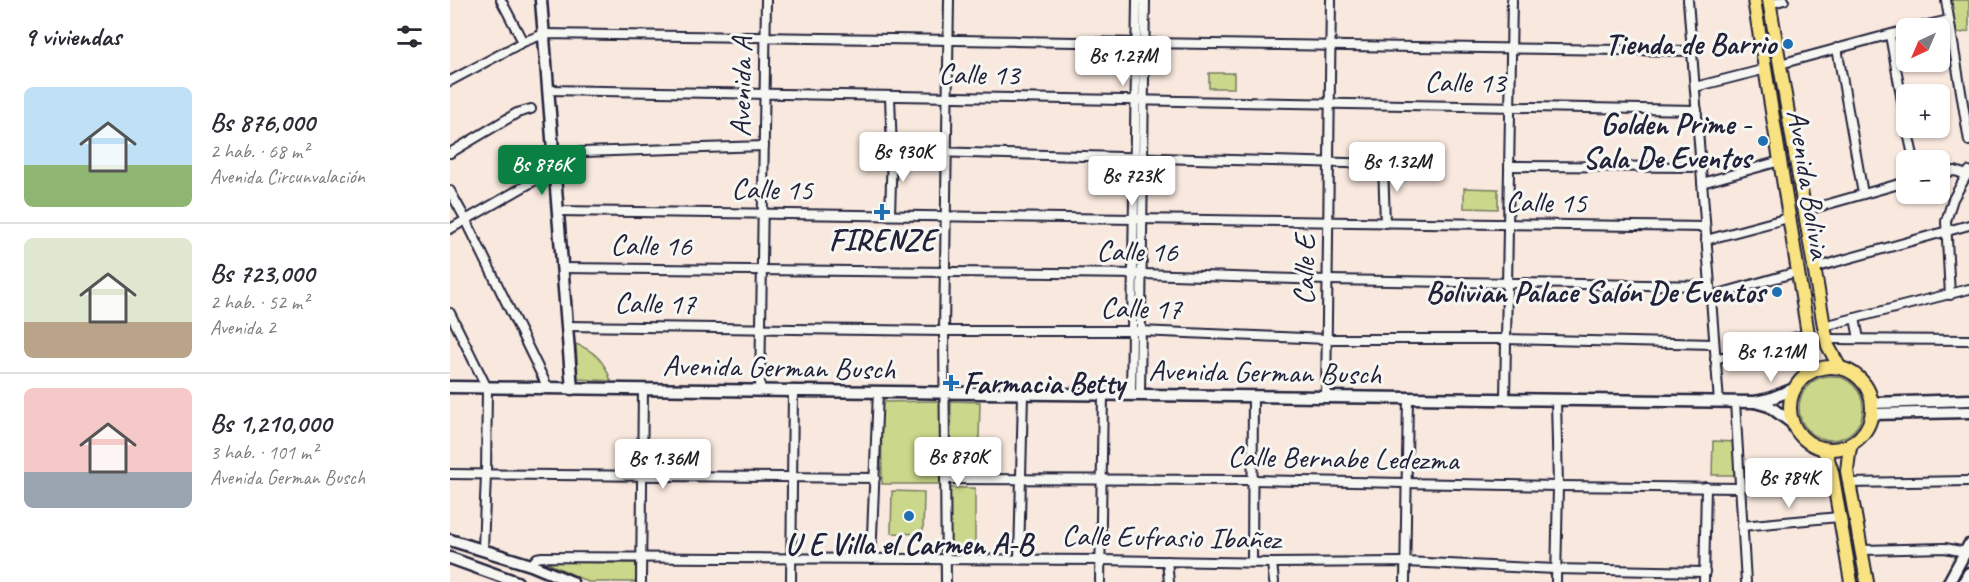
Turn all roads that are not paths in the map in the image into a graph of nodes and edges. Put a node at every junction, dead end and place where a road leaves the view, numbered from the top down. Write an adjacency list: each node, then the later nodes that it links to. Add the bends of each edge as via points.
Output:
1 (501, 0): 21 (street)
2 (542, 0): 17 (main road)
3 (766, 0): 19 (street, Avenida A)
4 (949, 0): 20 (street)
5 (1137, 0): 22 (street)
6 (1145, 0): 22 (street)
7 (1331, 0): 23 (street, Calle E)
8 (1512, 0): 25 (street)
9 (1688, 0): 26 (street)
10 (1754, 0): 28 (main road, Avenida Bolivia)
11 (1784, 0): 13 (street)
12 (1946, 0): 14 (street)
13 (1769, 2): 27 (main road, Avenida Bolivia)
14 (1949, 18)
15 (1950, 26): 41 (street)
16 (1896, 32): 18 (street)
17 (544, 34): 19 (street); 21 (street); 32 (main road)
18 (1890, 34): 24 (street); 30 (street)
19 (765, 37): 20 (street); 33 (street, Avenida A)
20 (949, 39): 22 (street); 35 (street)
21 (523, 42): 29 (street)
22 (1140, 43): 23 (street); 36 (street)
23 (1330, 46): 25 (street); 37 (street, Calle E)
24 (1837, 48): 27 (street); 58 (street)
25 (1511, 49): 26 (street); 38 (street)
26 (1692, 51): 31 (street)
27 (1780, 64): 59 (main road, Avenida Bolivia)
28 (1766, 69): 31 (street); 48 (main road, Avenida Bolivia)
29 (450, 81)
30 (1899, 84)
31 (1695, 87): 40 (street)
32 (548, 90): 33 (street, Calle 13); 45 (main road)
33 (765, 94): 34 (street, Calle 13); 42 (street, Avenida A)
34 (890, 97): 35 (street, Calle 13); 43 (street)
35 (947, 98): 36 (street, Calle 13); 46 (street)
36 (1139, 100): 37 (street, Calle 13); 47 (street)
37 (1330, 104): 38 (street, Calle 13); 49 (street, Calle E)
38 (1509, 107): 40 (street, Calle 13); 50 (street)
39 (531, 109): 44 (street, via 516,113)
40 (1697, 110): 51 (street)
41 (1969, 141)
42 (764, 146): 45 (street); 61 (street, Avenida A)
43 (892, 151): 46 (street); 62 (street)
44 (450, 153)
45 (553, 153): 54 (main road)
46 (946, 153): 47 (street); 63 (street)
47 (1138, 157): 49 (street); 65 (street)
48 (1780, 161): 55 (street); 64 (main road, Avenida Bolivia)
49 (1329, 162): 67 (street, Calle E); 68 (street, via 1383,164)
50 (1509, 166): 51 (street); 69 (street)
51 (1701, 167): 55 (street)
52 (1950, 172): 53 (street)
53 (1968, 173): 73 (street, via 1948,211)
54 (555, 174): 60 (main road); 66 (street, via 539,178)
55 (1702, 183): 71 (street)
56 (1896, 185): 58 (street)
57 (450, 191): 66 (street)
58 (1863, 194): 59 (street)
59 (1804, 210): 76 (main road, Avenida Bolivia)
60 (558, 211): 61 (street, Calle 15); 75 (main road)
61 (762, 213): 62 (street, Calle 15); 77 (street, Avenida A)
62 (890, 214): 63 (street, Calle 15)
63 (946, 216): 65 (street, Calle 15); 79 (street)
64 (1788, 218): 74 (street); 78 (main road, Avenida Bolivia)
65 (1137, 219): 67 (street, Calle 15); 80 (street)
66 (466, 220): 72 (street); 106 (street)
67 (1328, 223): 68 (street, Calle 15); 81 (street, Calle E)
68 (1384, 224): 69 (street, Calle 15)
69 (1507, 225): 71 (street, Calle 15); 82 (street)
70 (1969, 225): 73 (street)
71 (1706, 227): 74 (street)
72 (450, 229)
73 (1946, 231): 76 (street); 85 (street)
74 (1706, 240): 83 (street)
75 (562, 268): 77 (street, Calle 16); 89 (main road)
76 (1814, 268): 90 (main road, Avenida Bolivia)
77 (761, 271): 79 (street, Calle 16); 91 (street, Avenida A)
78 (1797, 272): 86 (street); 94 (main road, Avenida Bolivia)
79 (945, 273): 80 (street, Calle 16); 93 (street)
80 (1137, 274): 81 (street, Calle 16); 92 (street)
81 (1328, 280): 82 (street, Calle 16); 95 (street, Calle E)
82 (1508, 282): 83 (street, Calle 16); 96 (street)
83 (1710, 286): 86 (street)
84 (1969, 289): 85 (street)
85 (1950, 295): 88 (street)
86 (1711, 296): 100 (street)
87 (450, 313): 105 (street)
88 (1855, 318): 90 (street); 98 (street)
89 (567, 326): 91 (street, Calle 17); 107 (main road)
90 (1824, 326): 97 (main road, Avenida Bolivia)
91 (760, 329): 93 (street, Calle 17); 110 (street, Avenida A)
92 (1136, 331): 93 (street, Calle 17); 95 (street, Calle 17); 116 (street)
93 (944, 332): 113 (street)
94 (1808, 334): 101 (street); 103 (main road, Avenida Bolivia)
95 (1327, 339): 96 (street, Calle 17); 118 (street, Calle E)
96 (1506, 339): 100 (street, Calle 17); 120 (street)
97 (1827, 339): 98 (street); 102 (main road, Avenida Bolivia)
98 (1859, 339): 99 (street)
99 (1969, 340)
100 (1714, 344): 101 (street)
101 (1715, 359): 123 (street)
102 (1840, 368): 103 (main road, via 1822,368); 126 (main road, via 1862,380)
103 (1805, 375): 108 (main road)
104 (450, 387): 105 (main road, Avenida German Busch)
105 (487, 388): 106 (main road, Avenida German Busch); 132 (street)
106 (548, 388): 107 (main road, Avenida German Busch)
107 (572, 389): 109 (main road, Avenida German Busch)
108 (1794, 389): 125 (main road, Avenida German Busch); 128 (main road)
109 (643, 390): 110 (main road, Avenida German Busch); 133 (street)
110 (760, 391): 111 (main road, Avenida German Busch)
111 (793, 391): 112 (main road, Avenida German Busch); 136 (street)
112 (878, 392): 113 (main road, Avenida German Busch); 134 (street)
113 (945, 393): 114 (main road, Avenida German Busch); 137 (street)
114 (1023, 394): 115 (main road, Avenida German Busch); 135 (street)
115 (1103, 395): 116 (main road, Avenida German Busch); 138 (street)
116 (1135, 395): 117 (main road, Avenida German Busch)
117 (1253, 396): 118 (main road, Avenida German Busch); 139 (street)
118 (1326, 397): 119 (main road, Avenida German Busch)
119 (1408, 398): 120 (main road, Avenida German Busch); 141 (street)
120 (1505, 399): 121 (main road, Avenida German Busch)
121 (1556, 400): 123 (main road, Avenida German Busch); 143 (street)
122 (1969, 400): 126 (main road)
123 (1719, 402): 124 (main road, Avenida German Busch)
124 (1735, 402): 125 (main road, Avenida German Busch); 145 (street)
125 (1755, 402): 128 (main road, Avenida German Busch, via 1769,406)
126 (1872, 408): 127 (main road); 129 (main road, via 1865,431)
127 (1969, 411)
128 (1792, 423): 130 (main road, via 1806,440)
129 (1851, 444): 130 (main road); 142 (main road)
130 (1822, 448): 146 (main road, via 1832,472)
131 (450, 474): 132 (street)
132 (486, 475): 133 (street); 150 (street)
133 (642, 477): 136 (street); 152 (street)
134 (875, 478): 136 (street); 155 (street)
135 (1020, 478): 137 (street, Calle Bernabe Ledezma); 138 (street, Calle Bernabe Ledezma); 157 (street)
136 (793, 479): 154 (street)
137 (945, 479): 156 (street)
138 (1103, 480): 139 (street, Calle Bernabe Ledezma); 158 (street)
139 (1253, 480): 141 (street, Calle Bernabe Ledezma); 160 (street)
140 (1969, 481): 142 (street)
141 (1407, 482): 143 (street, Calle Bernabe Ledezma); 161 (street)
142 (1849, 483): 151 (main road)
143 (1558, 486): 144 (street, Calle Bernabe Ledezma); 164 (street)
144 (1706, 488): 145 (street, Calle Bernabe Ledezma); 165 (street)
145 (1740, 488): 147 (street)
146 (1839, 517): 147 (street); 179 (main road)
147 (1743, 526): 178 (street)
148 (450, 540): 150 (main road)
149 (1967, 548): 151 (street); 181 (main road)
150 (483, 549): 163 (main road)
151 (1862, 550): 180 (main road)
152 (642, 557): 154 (street, Calle Eufrasio Ibañez); 163 (street, Calle Eufrasio Ibañez, via 542,557); 169 (street)
153 (450, 558): 167 (main road)
154 (792, 559): 155 (street, Calle Eufrasio Ibañez); 170 (street)
155 (871, 559): 156 (street, Calle Eufrasio Ibañez)
156 (946, 559): 157 (street, Calle Eufrasio Ibañez); 171 (street)
157 (1019, 560): 158 (street, Calle Eufrasio Ibañez)
158 (1101, 560): 159 (street, Calle Eufrasio Ibañez); 172 (street)
159 (1167, 561): 160 (street, Calle Eufrasio Ibañez); 173 (street)
160 (1251, 562): 162 (street, Calle Eufrasio Ibañez)
161 (1406, 562): 162 (street, Calle Eufrasio Ibañez); 164 (street, Calle Eufrasio Ibañez); 175 (street)
162 (1272, 563): 174 (street)
163 (531, 565): 168 (main road)
164 (1556, 569): 165 (street, Calle Eufrasio Ibañez); 176 (street)
165 (1705, 572): 177 (street)
166 (1969, 573): 182 (main road)
167 (517, 582)
168 (572, 582)
169 (641, 582)
170 (791, 582)
171 (945, 582)
172 (1100, 582)
173 (1169, 582)
174 (1274, 582)
175 (1405, 582)
176 (1556, 582)
177 (1704, 582)
178 (1746, 582)
179 (1851, 582)
180 (1867, 582)
181 (1950, 582)
182 (1964, 582)

